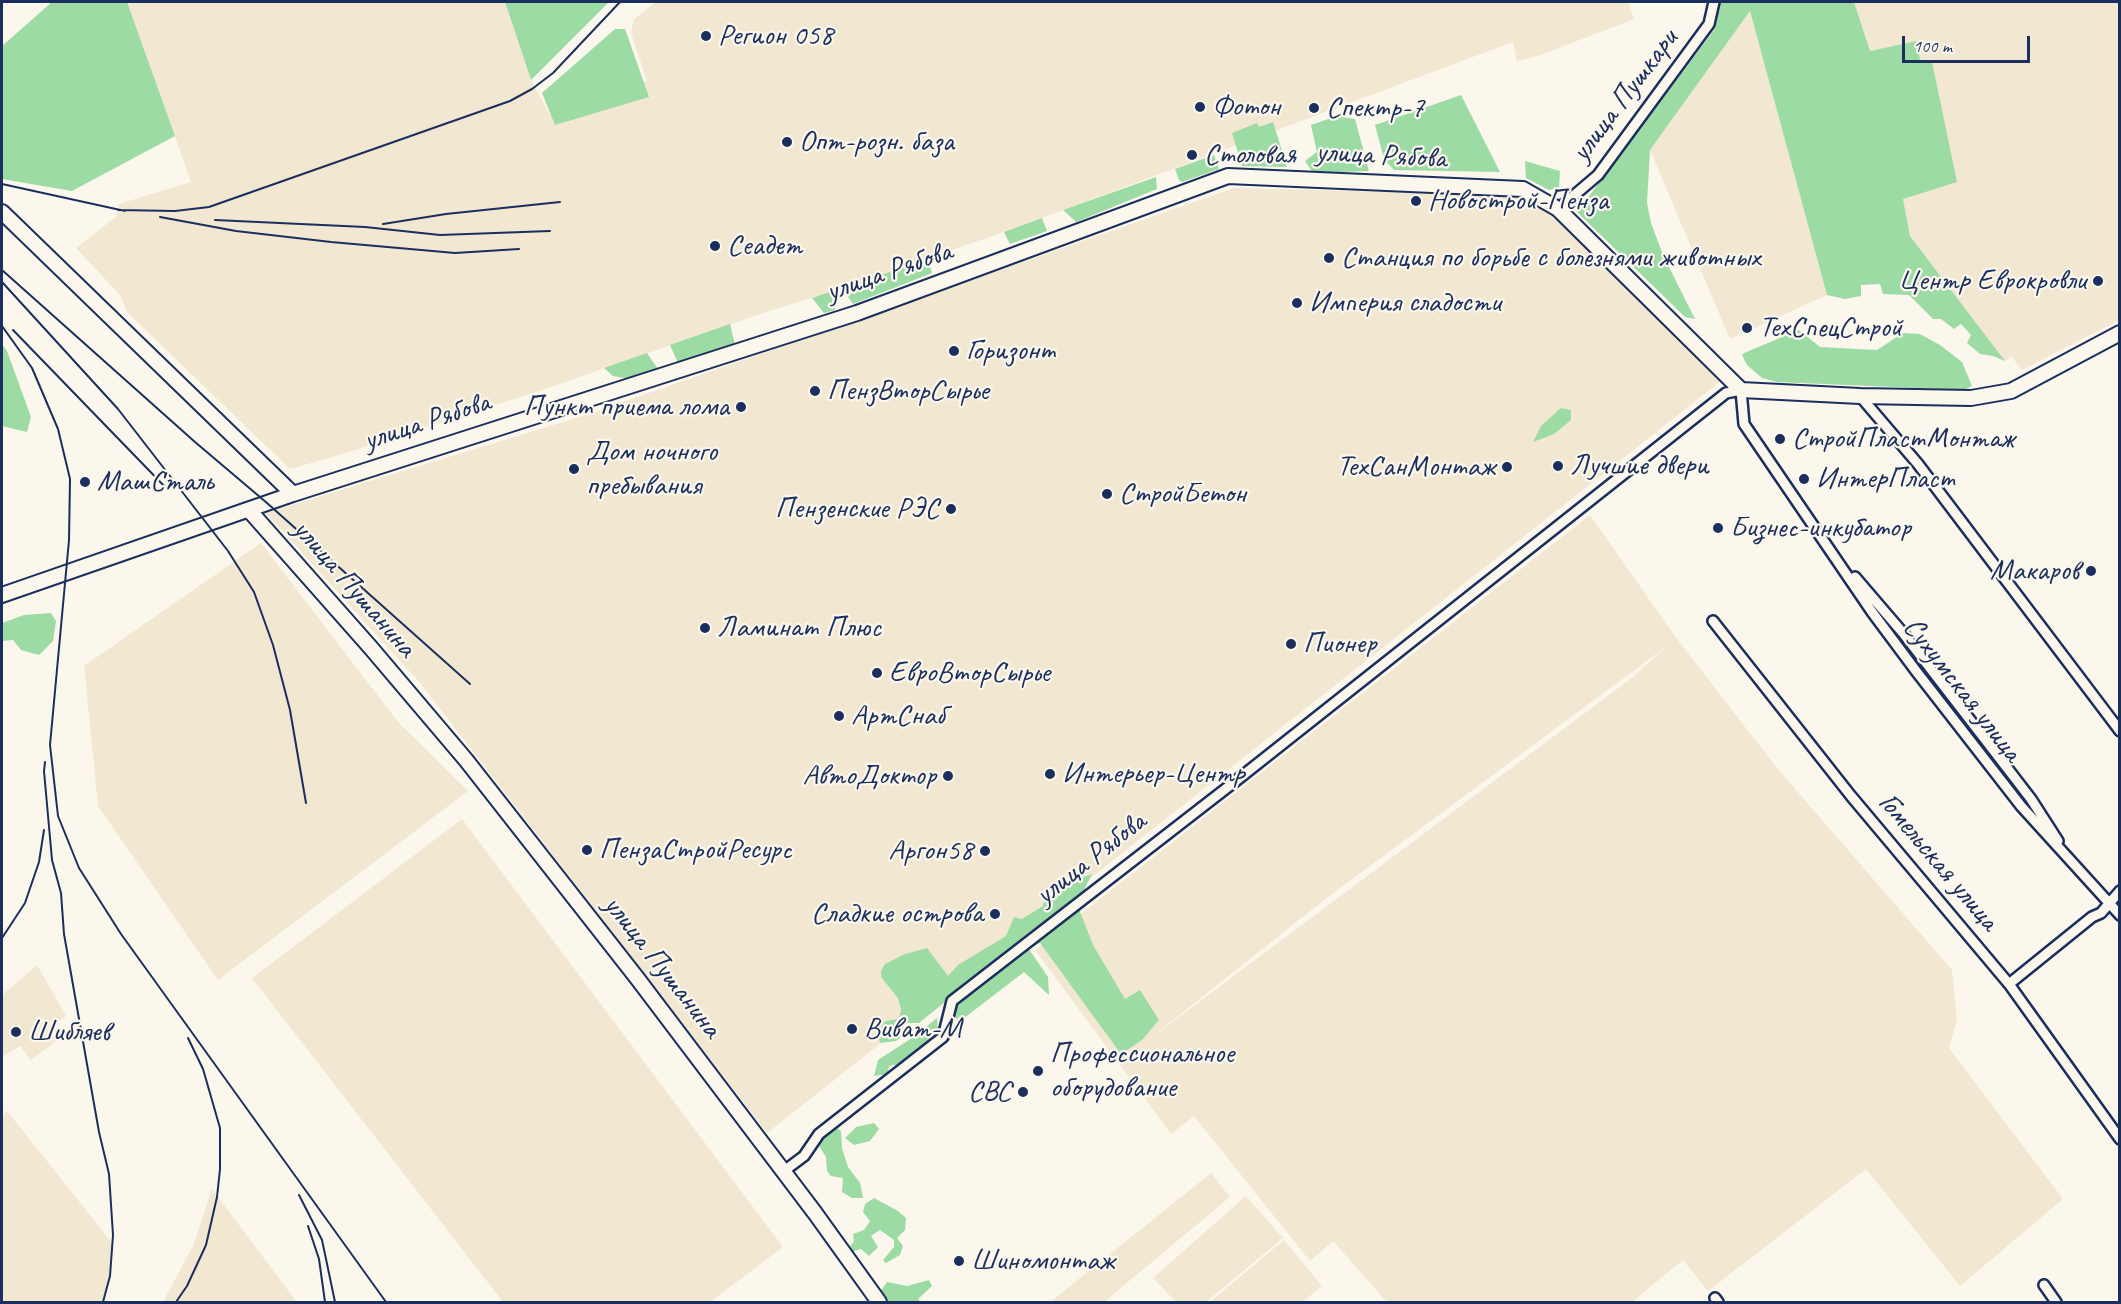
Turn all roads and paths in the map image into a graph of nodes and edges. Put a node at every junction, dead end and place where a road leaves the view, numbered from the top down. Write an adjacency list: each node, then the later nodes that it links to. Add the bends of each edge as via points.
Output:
1 (1714, 2): 2 (street, улица Пушкари, via 1709,24 1605,166)
2 (1558, 209): 5 (street, улица Рябова); 7 (street, улица Рябова, via 1523,189 1228,176 857,313)
3 (2, 212): 7 (street)
4 (2120, 333): 6 (street, улица Рябова, via 2011,391 1971,398)
5 (1741, 390): 6 (street, улица Рябова); 13 (street, Сухумская улица, via 1744,424 1832,550 1903,633 2031,799 2064,851); 17 (street, улица Рябова, via 1726,393 952,1001 943,1037 819,1134 804,1156)
6 (1860, 396): 11 (street, via 1918,464)
7 (293, 494): 8 (street, улица Рябова)
8 (249, 510): 9 (street, улица Рябова); 17 (street, улица Пушанина, via 466,760)
9 (2, 595)
10 (1713, 621): 15 (street, Гомельская улица, via 1851,796)
11 (2120, 731)
12 (2120, 891): 13 (street)
13 (2110, 903): 14 (street, Сухумская улица); 15 (street)
14 (2120, 915)
15 (2009, 984): 16 (street, Гомельская улица)
16 (2120, 1139)
17 (784, 1171): 19 (street, улица Пушанина)
18 (2044, 1285): 20 (street)
19 (879, 1302)
20 (2056, 1302)

